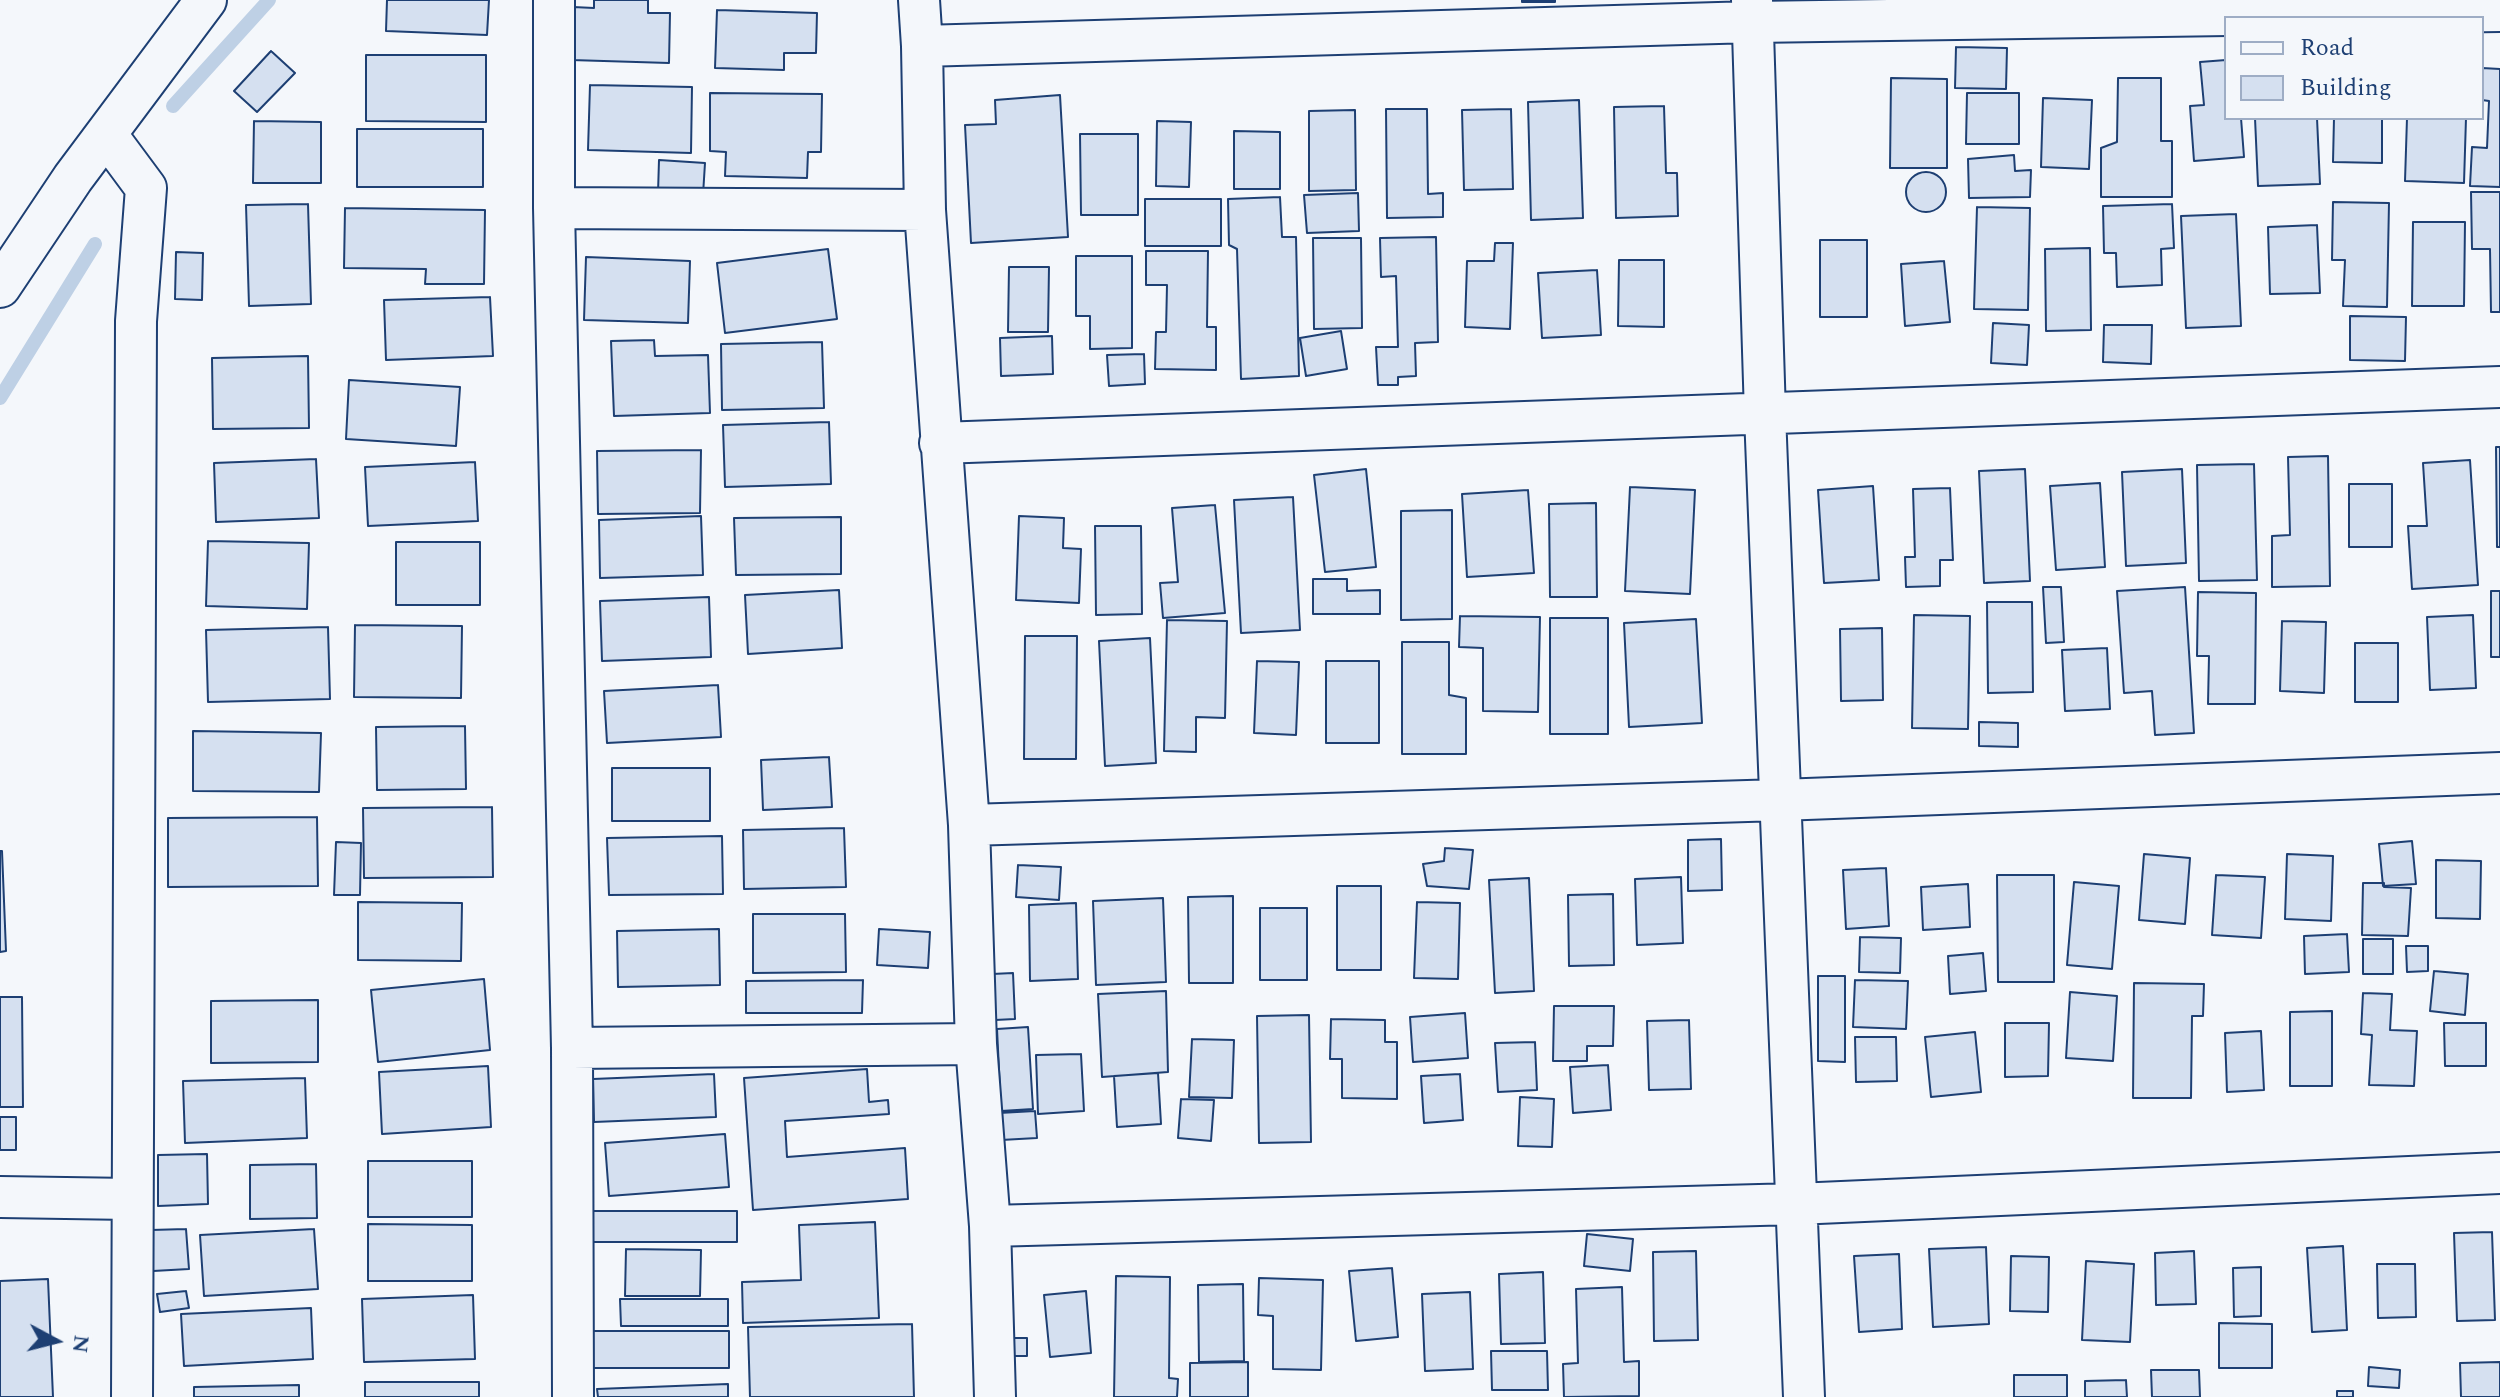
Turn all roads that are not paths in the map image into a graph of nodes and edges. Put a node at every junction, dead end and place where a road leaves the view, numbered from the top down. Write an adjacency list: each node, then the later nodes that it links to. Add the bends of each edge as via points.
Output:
1 (206, 0): 7 (street)
2 (554, 0): 8 (street)
3 (919, 0): 6 (street)
4 (1752, 11): 5 (street); 6 (street); 12 (street)
5 (2500, 11)
6 (922, 46): 9 (street)
7 (106, 134): 10 (street); 21 (street, via 146,188 136,321)
8 (554, 208): 9 (street); 18 (street)
9 (925, 210): 13 (street)
10 (0, 287)
11 (2500, 387): 12 (street)
12 (1765, 414): 13 (street); 15 (street)
13 (940, 443): 16 (street)
14 (2500, 773): 15 (street)
15 (1780, 800): 16 (street); 22 (street)
16 (969, 825): 17 (street)
17 (976, 1044): 18 (street); 23 (street)
18 (572, 1048): 25 (street)
19 (2500, 1173): 22 (street)
20 (0, 1197): 21 (street)
21 (131, 1199): 24 (street)
22 (1796, 1204): 23 (street); 27 (street)
23 (990, 1226): 26 (street)
24 (132, 1397)
25 (573, 1397)
26 (995, 1397)
27 (1804, 1397)

